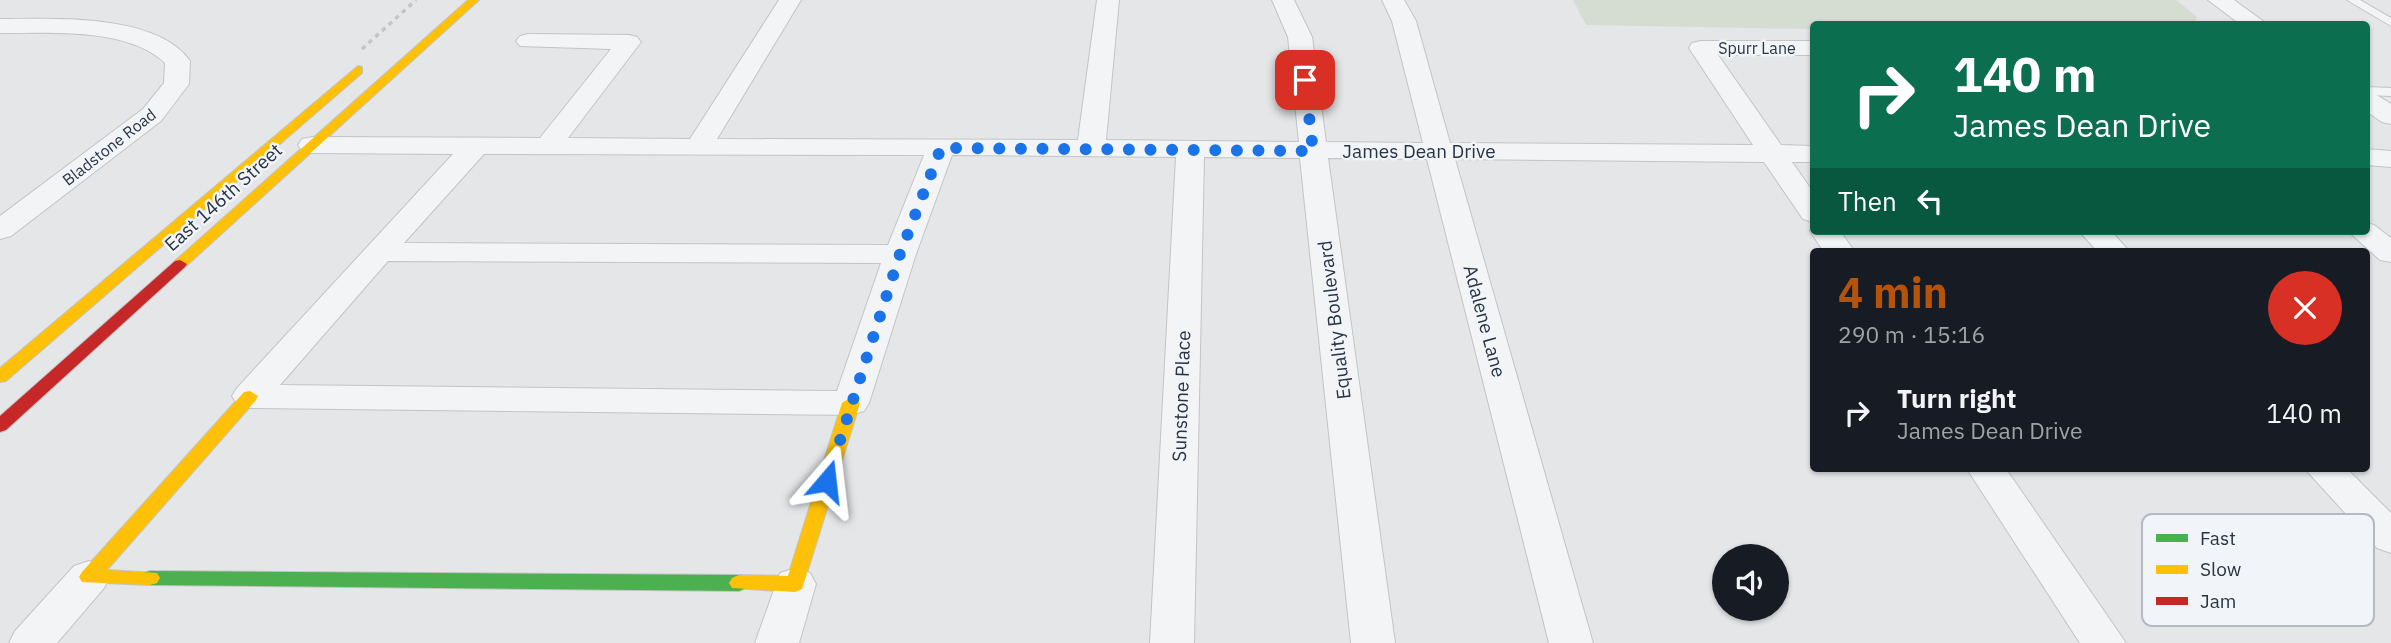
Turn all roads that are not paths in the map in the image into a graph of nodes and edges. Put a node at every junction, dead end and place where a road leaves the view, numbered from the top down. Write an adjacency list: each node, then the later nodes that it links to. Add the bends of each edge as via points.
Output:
1 (474, 0): 18 (main road, East 146th Street)
2 (790, 0): 21 (street)
3 (1108, 0): 23 (street)
4 (1283, 0): 25 (street, Equality Boulevard, via 1300,37)
5 (1393, 0): 26 (street, Adalene Lane, via 1404,21)
6 (2219, 0): 8 (street)
7 (2352, 0): 9 (lane)
8 (2250, 21)
9 (2391, 23)
10 (0, 26): 32 (street, Bladstone Road, via 79,27 131,34 171,52 180,78 171,96 152,115)
11 (528, 41): 20 (street, via 629,42)
12 (1810, 48): 27 (street, Spurr Lane, via 1701,48)
13 (370, 60): 39 (main road, East 146th Street)
14 (2370, 92): 15 (lane)
15 (2391, 92)
16 (2370, 103): 17 (street)
17 (2391, 116)
18 (312, 145): 19 (street, James Dean Drive); 42 (main road, East 146th Street)
19 (476, 146): 20 (street, James Dean Drive); 36 (street)
20 (547, 146): 21 (street, James Dean Drive)
21 (698, 147): 22 (street, James Dean Drive)
22 (941, 148): 23 (street, James Dean Drive); 38 (street)
23 (1091, 149): 24 (street, James Dean Drive)
24 (1190, 150): 25 (street, James Dean Drive); 52 (street, Sunstone Place)
25 (1313, 151): 26 (street, James Dean Drive); 53 (street, Equality Boulevard)
26 (1439, 152): 27 (street, James Dean Drive); 54 (street, Adalene Lane)
27 (1773, 153): 28 (street, James Dean Drive); 31 (street)
28 (1810, 154)
29 (2370, 157): 30 (street)
30 (2391, 159)
31 (1810, 208)
32 (0, 230)
33 (2098, 235): 35 (street)
34 (2368, 235): 37 (street)
35 (2111, 248)
36 (379, 252): 38 (street); 40 (street)
37 (2391, 253)
38 (900, 254): 41 (street)
39 (0, 377)
40 (250, 396): 41 (street); 48 (main road)
41 (851, 403): 49 (main road)
42 (0, 426)
43 (1988, 472): 55 (street)
44 (2327, 472): 45 (street)
45 (2368, 514)
46 (2374, 520): 47 (street)
47 (2391, 538)
48 (89, 577): 49 (main road); 50 (street)
49 (795, 584): 51 (street)
50 (31, 643)
51 (777, 643)
52 (1172, 643)
53 (1373, 643)
54 (1572, 643)
55 (2104, 643)

